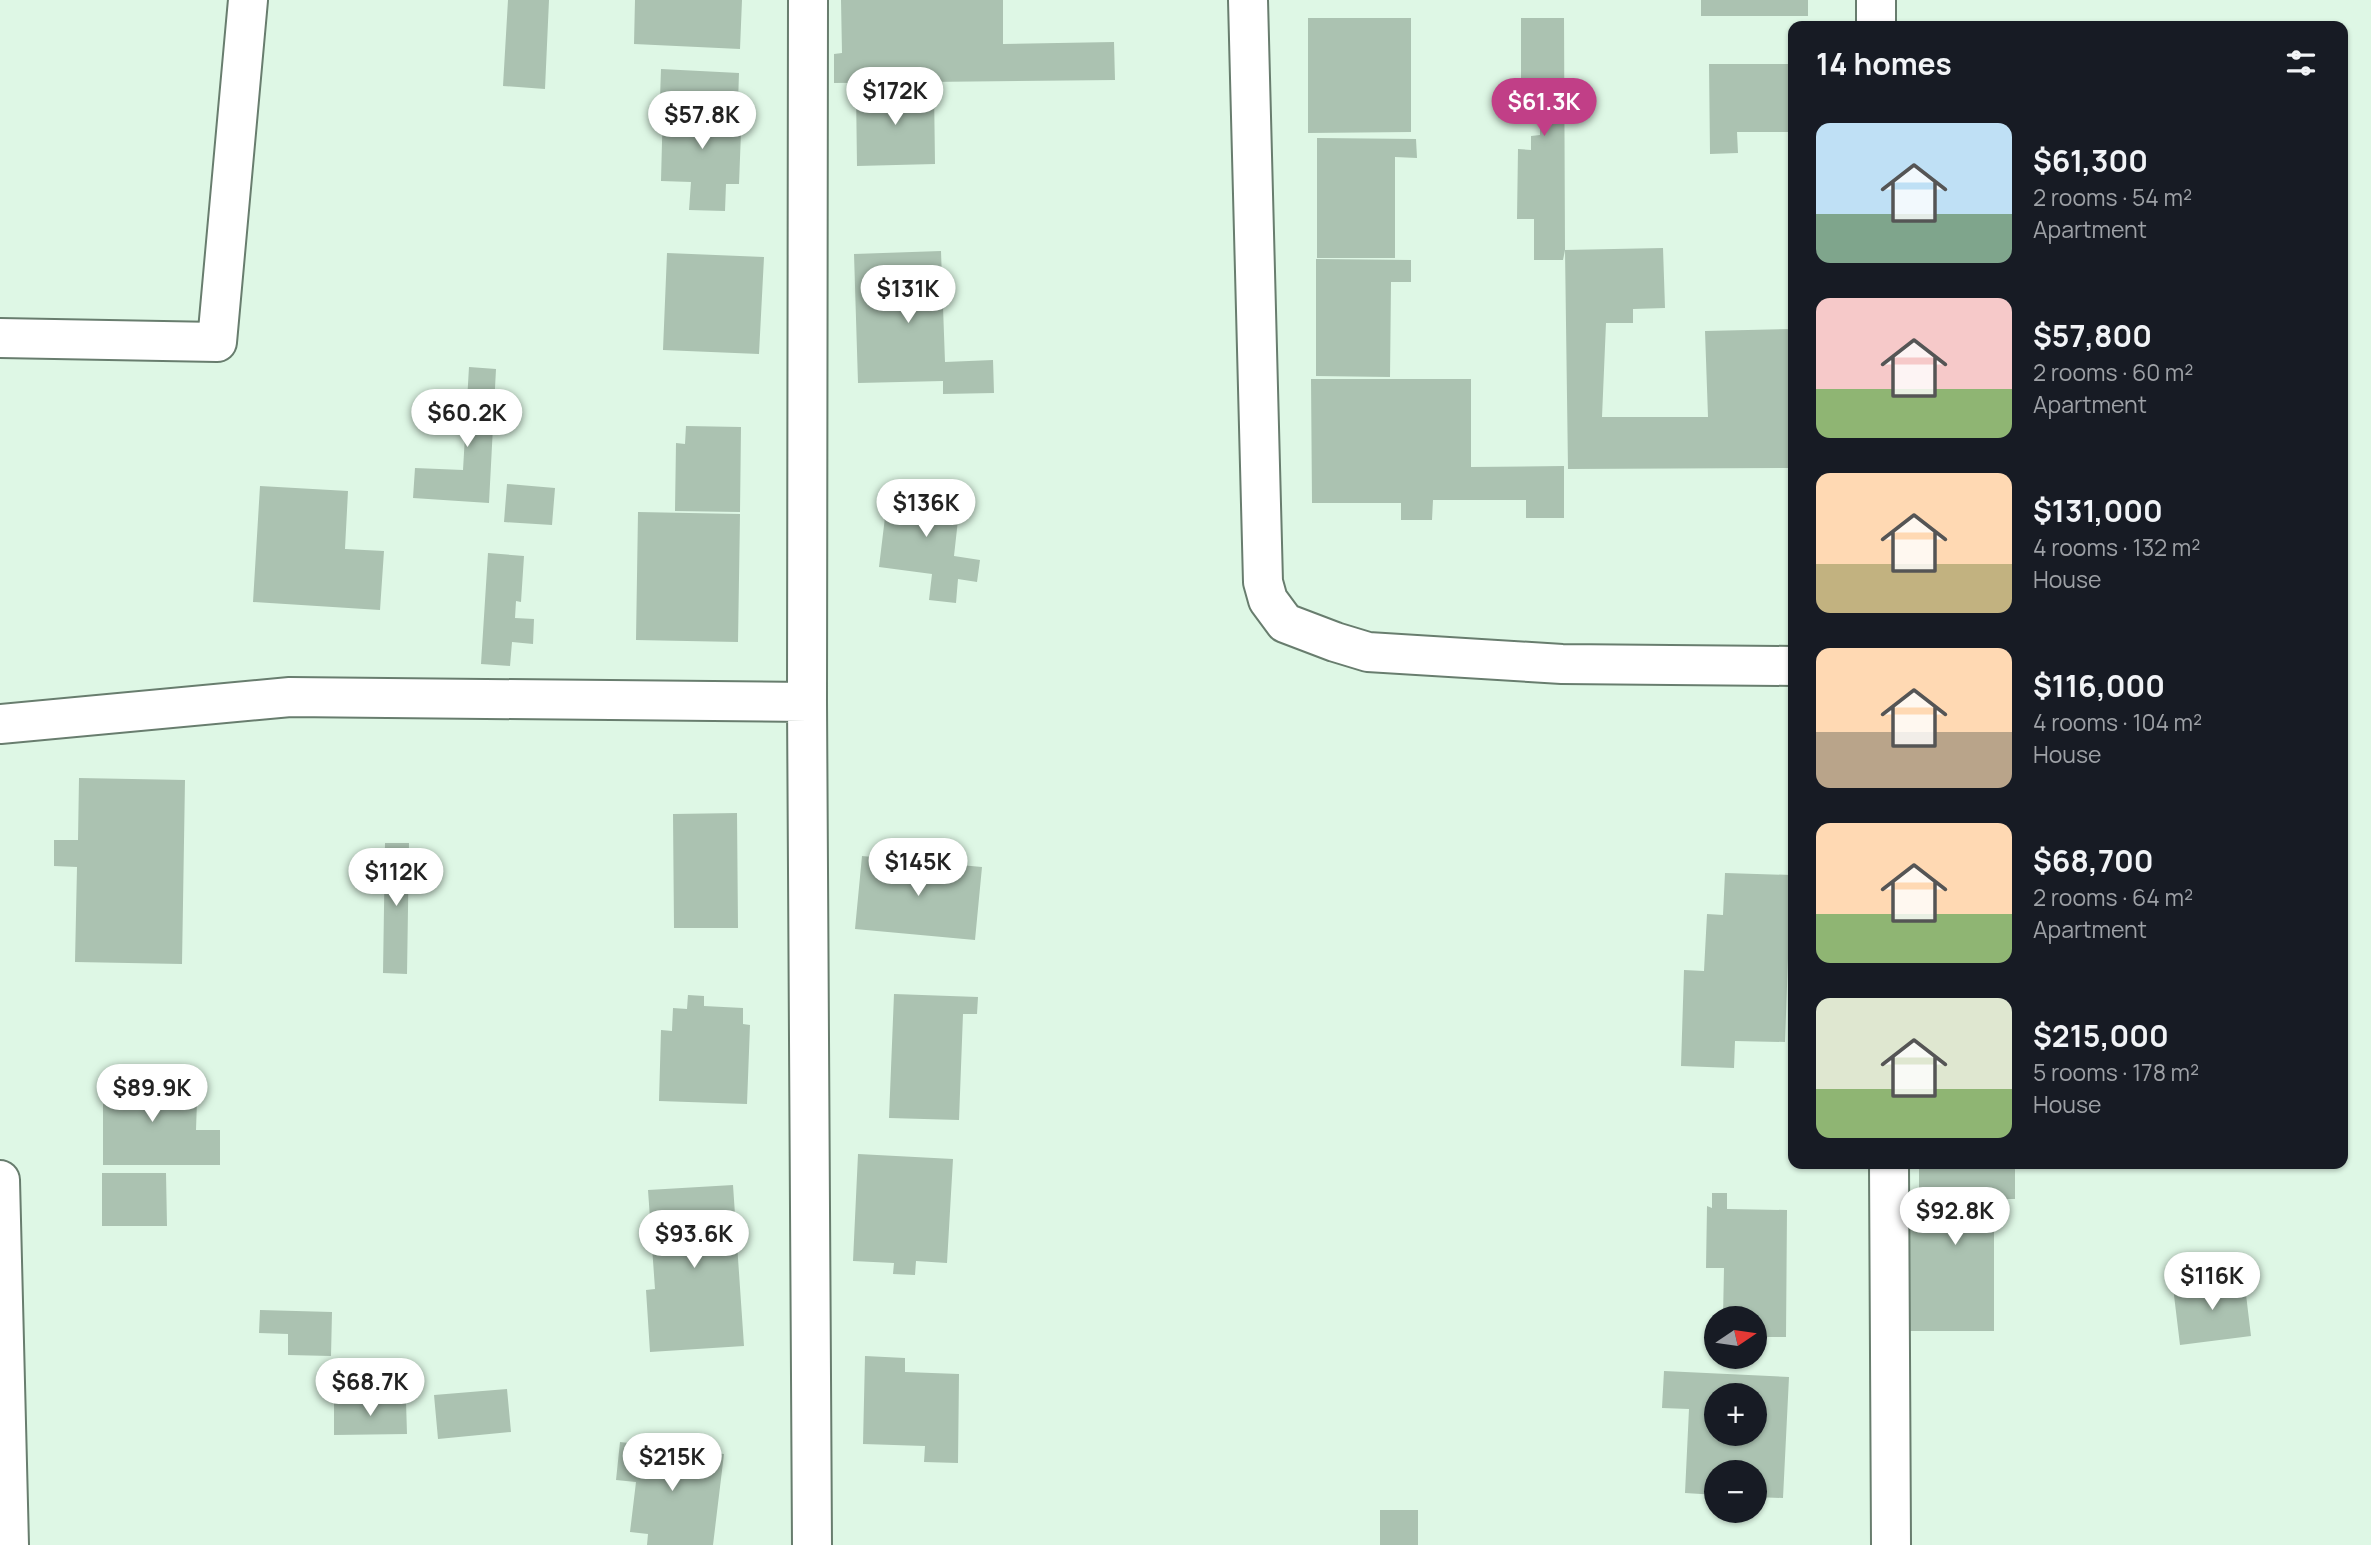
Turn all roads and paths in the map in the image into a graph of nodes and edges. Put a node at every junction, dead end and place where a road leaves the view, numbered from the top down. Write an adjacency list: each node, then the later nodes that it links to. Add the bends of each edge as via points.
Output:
1 (248, 0): 6 (street, via 217,342)
2 (808, 0): 8 (street)
3 (1248, 0): 7 (street, via 1263,582 1268,600 1285,622 1368,652 1562,664)
4 (1876, 0): 5 (street)
5 (1876, 21)
6 (0, 338)
7 (1788, 666)
8 (807, 702): 9 (street, via 290,696); 13 (street)
9 (0, 724)
10 (1889, 1169): 14 (street)
11 (0, 1180): 12 (street)
12 (9, 1545)
13 (812, 1545)
14 (1891, 1545)

